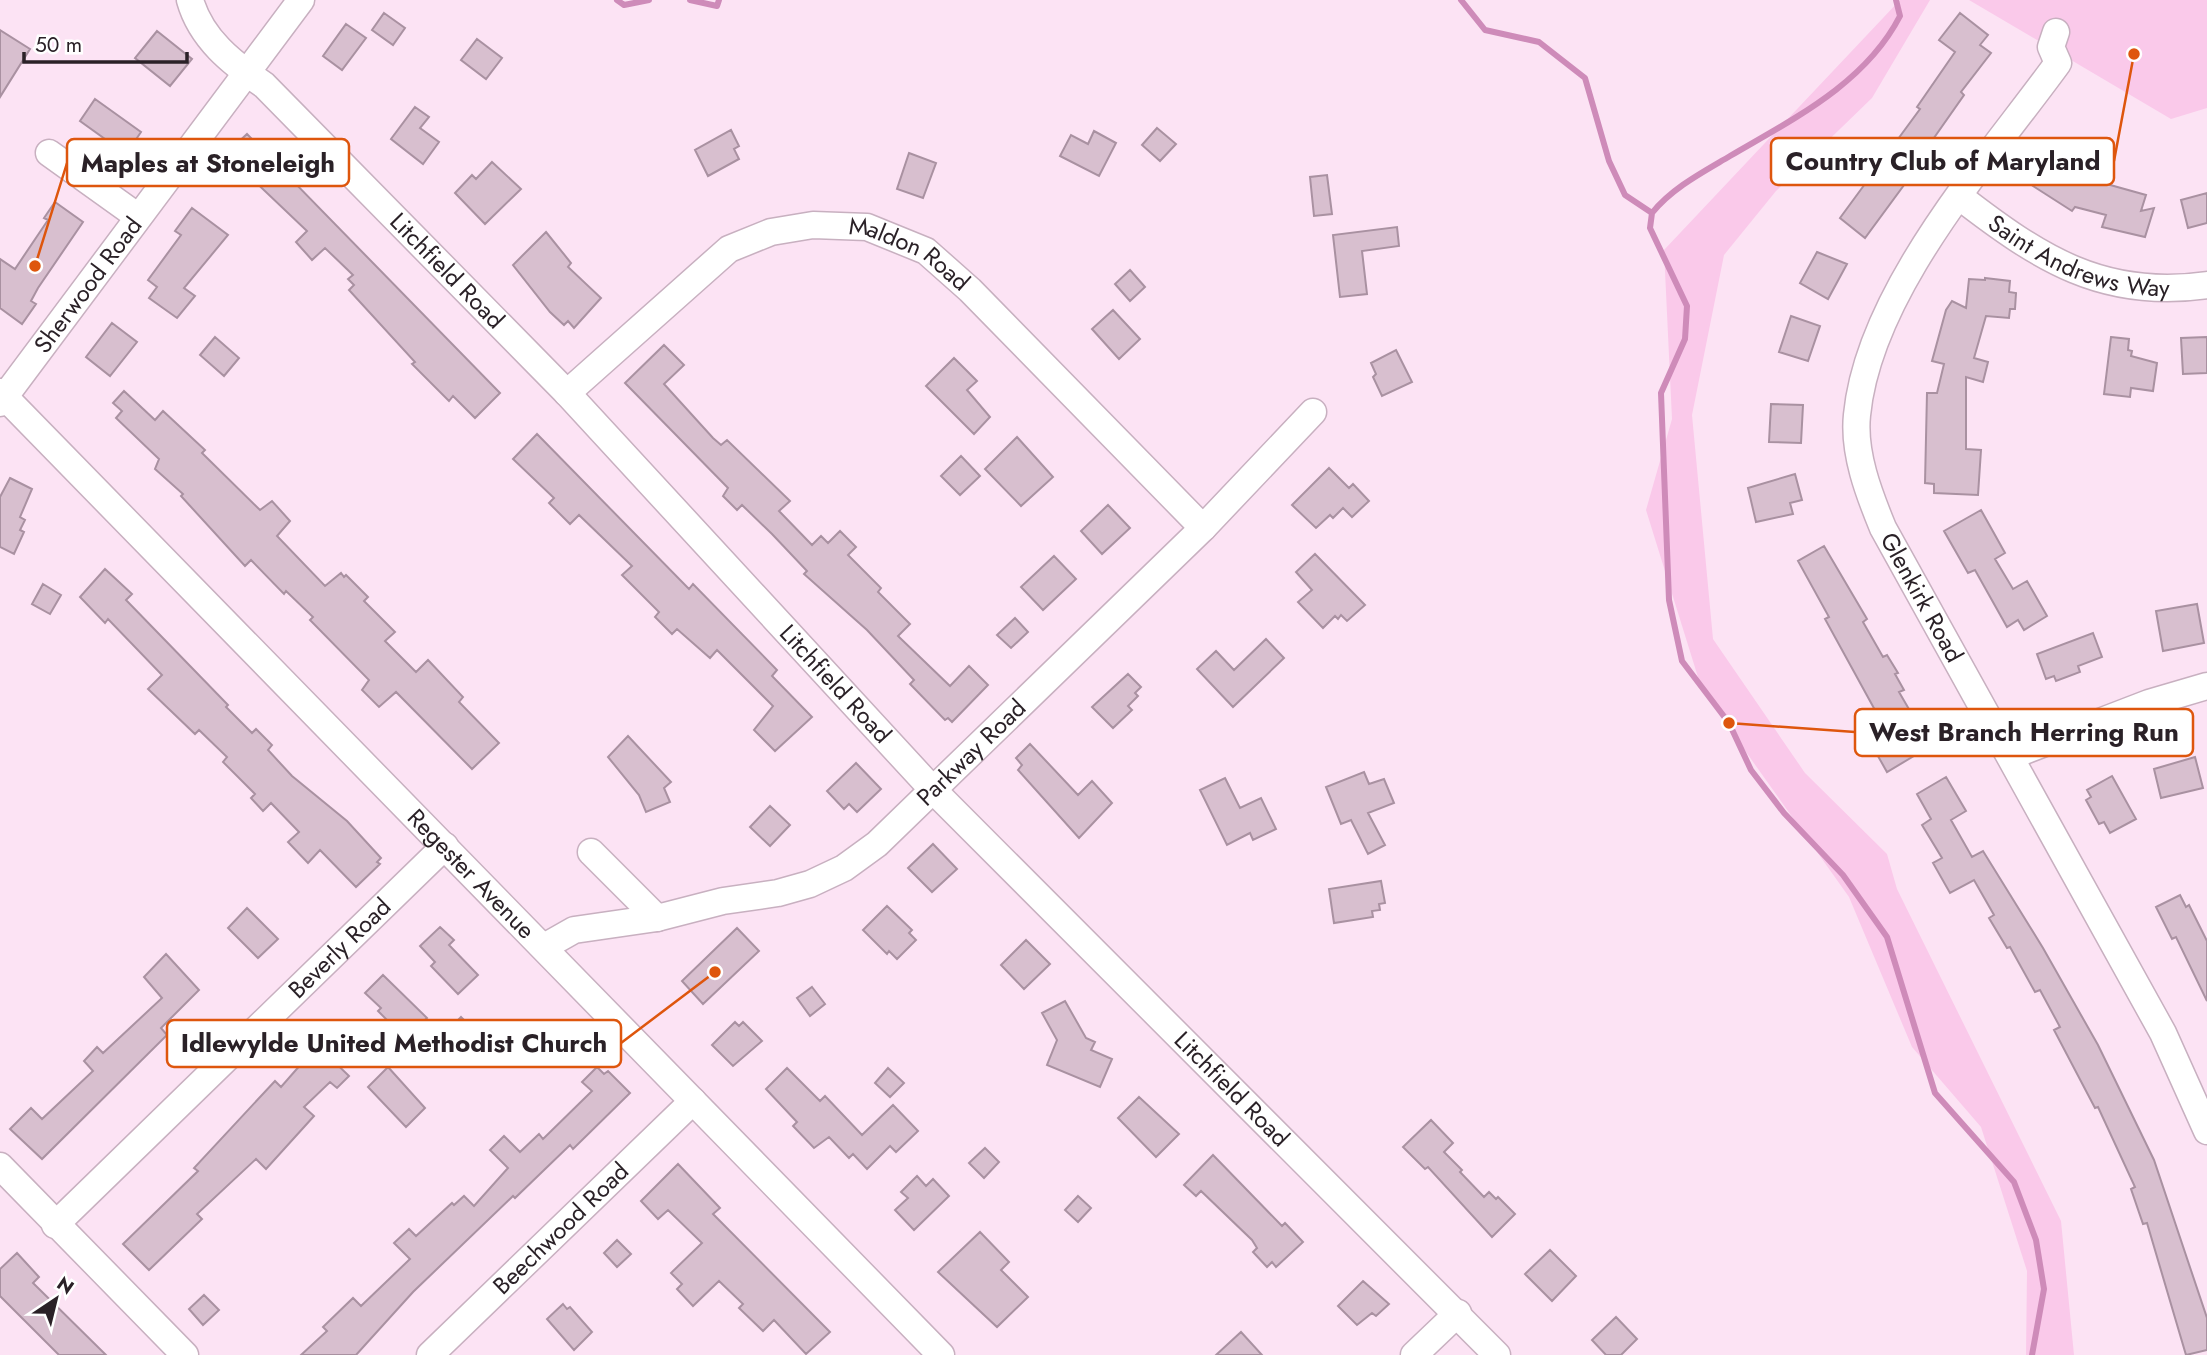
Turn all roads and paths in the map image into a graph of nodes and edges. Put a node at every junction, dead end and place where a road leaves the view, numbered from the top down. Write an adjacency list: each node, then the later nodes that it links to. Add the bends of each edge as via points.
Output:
1 (190, 0): 4 (street, Litchfield Road, via 221,53)
2 (301, 0): 4 (street, Sherwood Road)
3 (2056, 32): 6 (street, Glenkirk Road, via 2051,47 2057,63)
4 (246, 73): 7 (street, Sherwood Road); 9 (street, Litchfield Road, via 264,85)
5 (49, 153): 7 (street)
6 (1960, 197): 8 (street, Saint Andrews Way, via 2033,249 2095,279 2137,288); 14 (street, Glenkirk Road, via 1906,275 1879,332 1857,417 1866,488 1883,528)
7 (137, 216): 10 (street, Sherwood Road)
8 (2207, 285)
9 (567, 393): 12 (street, Maldon Road, via 729,249 771,232 813,225 867,227 926,251 970,290); 15 (street, Litchfield Road)
10 (1, 397): 16 (street, Regester Avenue)
11 (1313, 412): 12 (street, Parkway Road)
12 (1203, 528): 15 (street, Parkway Road)
13 (2207, 686): 14 (street)
14 (2011, 756): 21 (street, Glenkirk Road, via 2163,1033)
15 (933, 790): 18 (street, Parkway Road, via 844,869 778,893); 24 (street, Litchfield Road)
16 (445, 846): 19 (street, Regester Avenue); 23 (street, Beverly Road)
17 (591, 852): 18 (street)
18 (657, 918): 19 (street, Parkway Road, via 574,930)
19 (544, 947): 20 (street, Regester Avenue)
20 (693, 1101): 25 (street, Regester Avenue); 27 (street, Beechwood Road)
21 (2207, 1131)
22 (0, 1167): 23 (street)
23 (55, 1225): 26 (street)
24 (1458, 1313): 28 (street); 29 (street, Litchfield Road)
25 (934, 1353)
26 (185, 1355)
27 (430, 1355)
28 (1414, 1355)
29 (1497, 1355)

